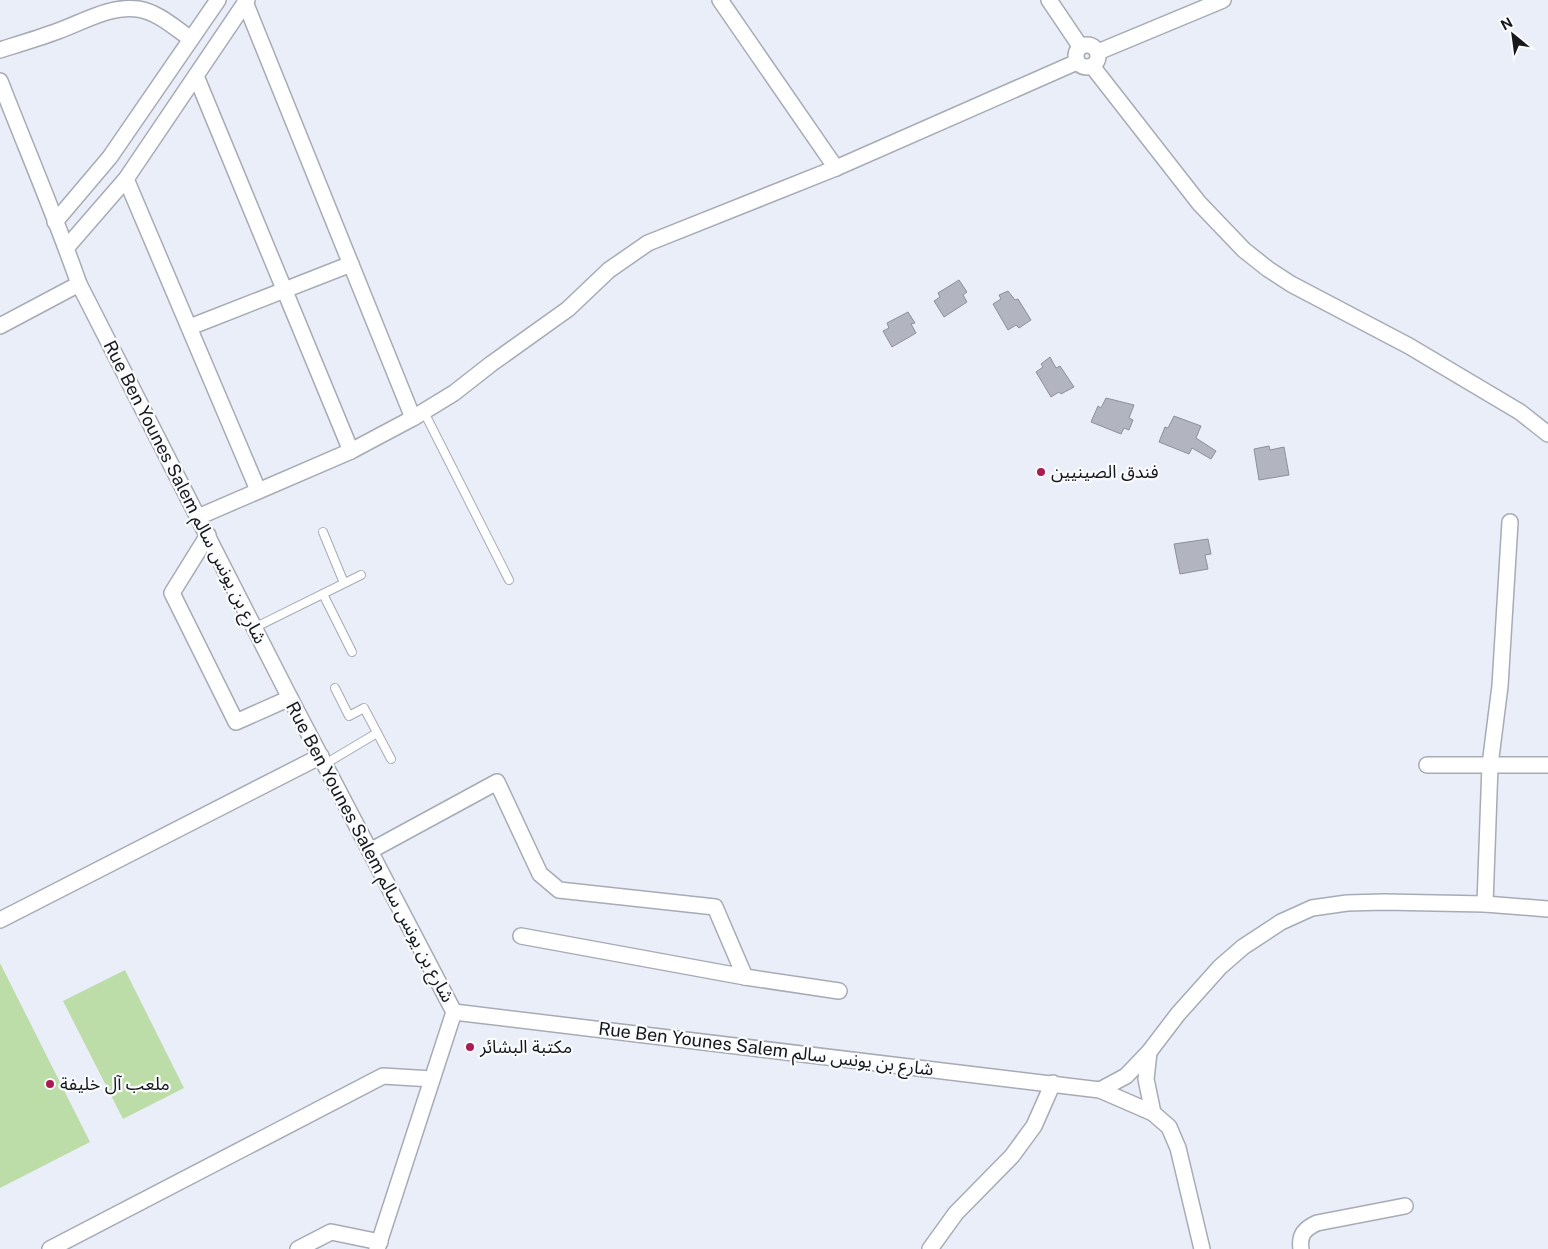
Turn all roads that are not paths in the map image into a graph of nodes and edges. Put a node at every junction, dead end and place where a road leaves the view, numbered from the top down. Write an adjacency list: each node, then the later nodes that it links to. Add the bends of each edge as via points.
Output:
1 (218, 0): 6 (street)
2 (720, 0): 14 (street)
3 (1049, 0): 7 (street)
4 (1223, 0): 9 (street)
5 (246, 1): 11 (street); 18 (street)
6 (191, 39): 8 (street, via 162,18 140,9 125,8); 16 (street, via 110,157)
7 (1080, 46): 9 (street, via 1090,45); 10 (street, via 1076,52)
8 (0, 50)
9 (1095, 59): 10 (street, via 1082,66); 24 (street, via 1199,203 1268,270 1409,346 1520,412)
10 (1077, 62): 14 (street)
11 (196, 76): 15 (street); 20 (street)
12 (0, 80): 13 (street, Rue Ben Younes Salem شارع بن يونس سالم)
13 (6, 117): 16 (street, Rue Ben Younes Salem شارع بن يونس سالم)
14 (836, 168): 23 (street, via 648,244 609,270 568,309 454,393)
15 (126, 179): 17 (street); 22 (street)
16 (55, 222): 17 (street, Rue Ben Younes Salem شارع بن يونس سالم)
17 (66, 247): 19 (street, Rue Ben Younes Salem شارع بن يونس سالم)
18 (351, 264): 20 (street); 23 (street)
19 (79, 284): 21 (street); 27 (street, Rue Ben Younes Salem شارع بن يونس سالم)
20 (284, 291): 22 (street); 25 (street)
21 (0, 326)
22 (190, 327): 26 (street)
23 (418, 415): 25 (street); 32 (lane)
24 (1548, 434)
25 (351, 451): 26 (street)
26 (258, 490): 27 (street)
27 (198, 517): 30 (street, Rue Ben Younes Salem شارع بن يونس سالم)
28 (1510, 522): 43 (street, via 1500,686)
29 (323, 532): 33 (lane)
30 (208, 535): 35 (street, Rue Ben Younes Salem شارع بن يونس سالم); 38 (street, via 172,593 236,722)
31 (361, 575): 33 (lane)
32 (509, 580)
33 (344, 583): 34 (lane)
34 (323, 594): 35 (lane); 36 (lane)
35 (254, 628): 38 (street, Rue Ben Younes Salem شارع بن يونس سالم)
36 (352, 652)
37 (335, 688): 39 (lane, via 349,716 364,708)
38 (290, 698): 41 (street, Rue Ben Younes Salem شارع بن يونس سالم)
39 (377, 733): 40 (lane); 41 (lane)
40 (390, 759)
41 (323, 760): 45 (street, Rue Ben Younes Salem شارع بن يونس سالم); 48 (street)
42 (1427, 765): 43 (street)
43 (1490, 765): 44 (street); 46 (street)
44 (1548, 765)
45 (370, 851): 50 (street, via 498,782 540,874 559,890 715,907); 52 (street, Rue Ben Younes Salem شارع بن يونس سالم)
46 (1485, 904): 47 (street); 53 (street, via 1348,903 1312,908 1243,946 1178,1014)
47 (1548, 909)
48 (0, 920)
49 (521, 936): 50 (street)
50 (744, 977): 51 (street)
51 (839, 991)
52 (454, 1012): 54 (street); 55 (street, Rue Ben Younes Salem شارع بن يونس سالم)
53 (1149, 1052): 56 (street, via 1126,1076); 57 (street, via 1146,1079)
54 (432, 1080): 59 (street); 60 (street, via 384,1076)
55 (1053, 1083): 56 (street, Rue Ben Younes Salem شارع بن يونس سالم); 62 (street, via 1034,1126 1012,1156 956,1213)
56 (1100, 1090): 57 (street, Rue Ben Younes Salem شارع بن يونس سالم)
57 (1152, 1113): 63 (street, Rue Ben Younes Salem شارع بن يونس سالم, via 1169,1127 1178,1148)
58 (1405, 1206): 64 (street, via 1316,1223 1302,1232)
59 (378, 1245): 61 (street, via 331,1232)
60 (50, 1249)
61 (298, 1249)
62 (930, 1249)
63 (1202, 1249)
64 (1301, 1249)

